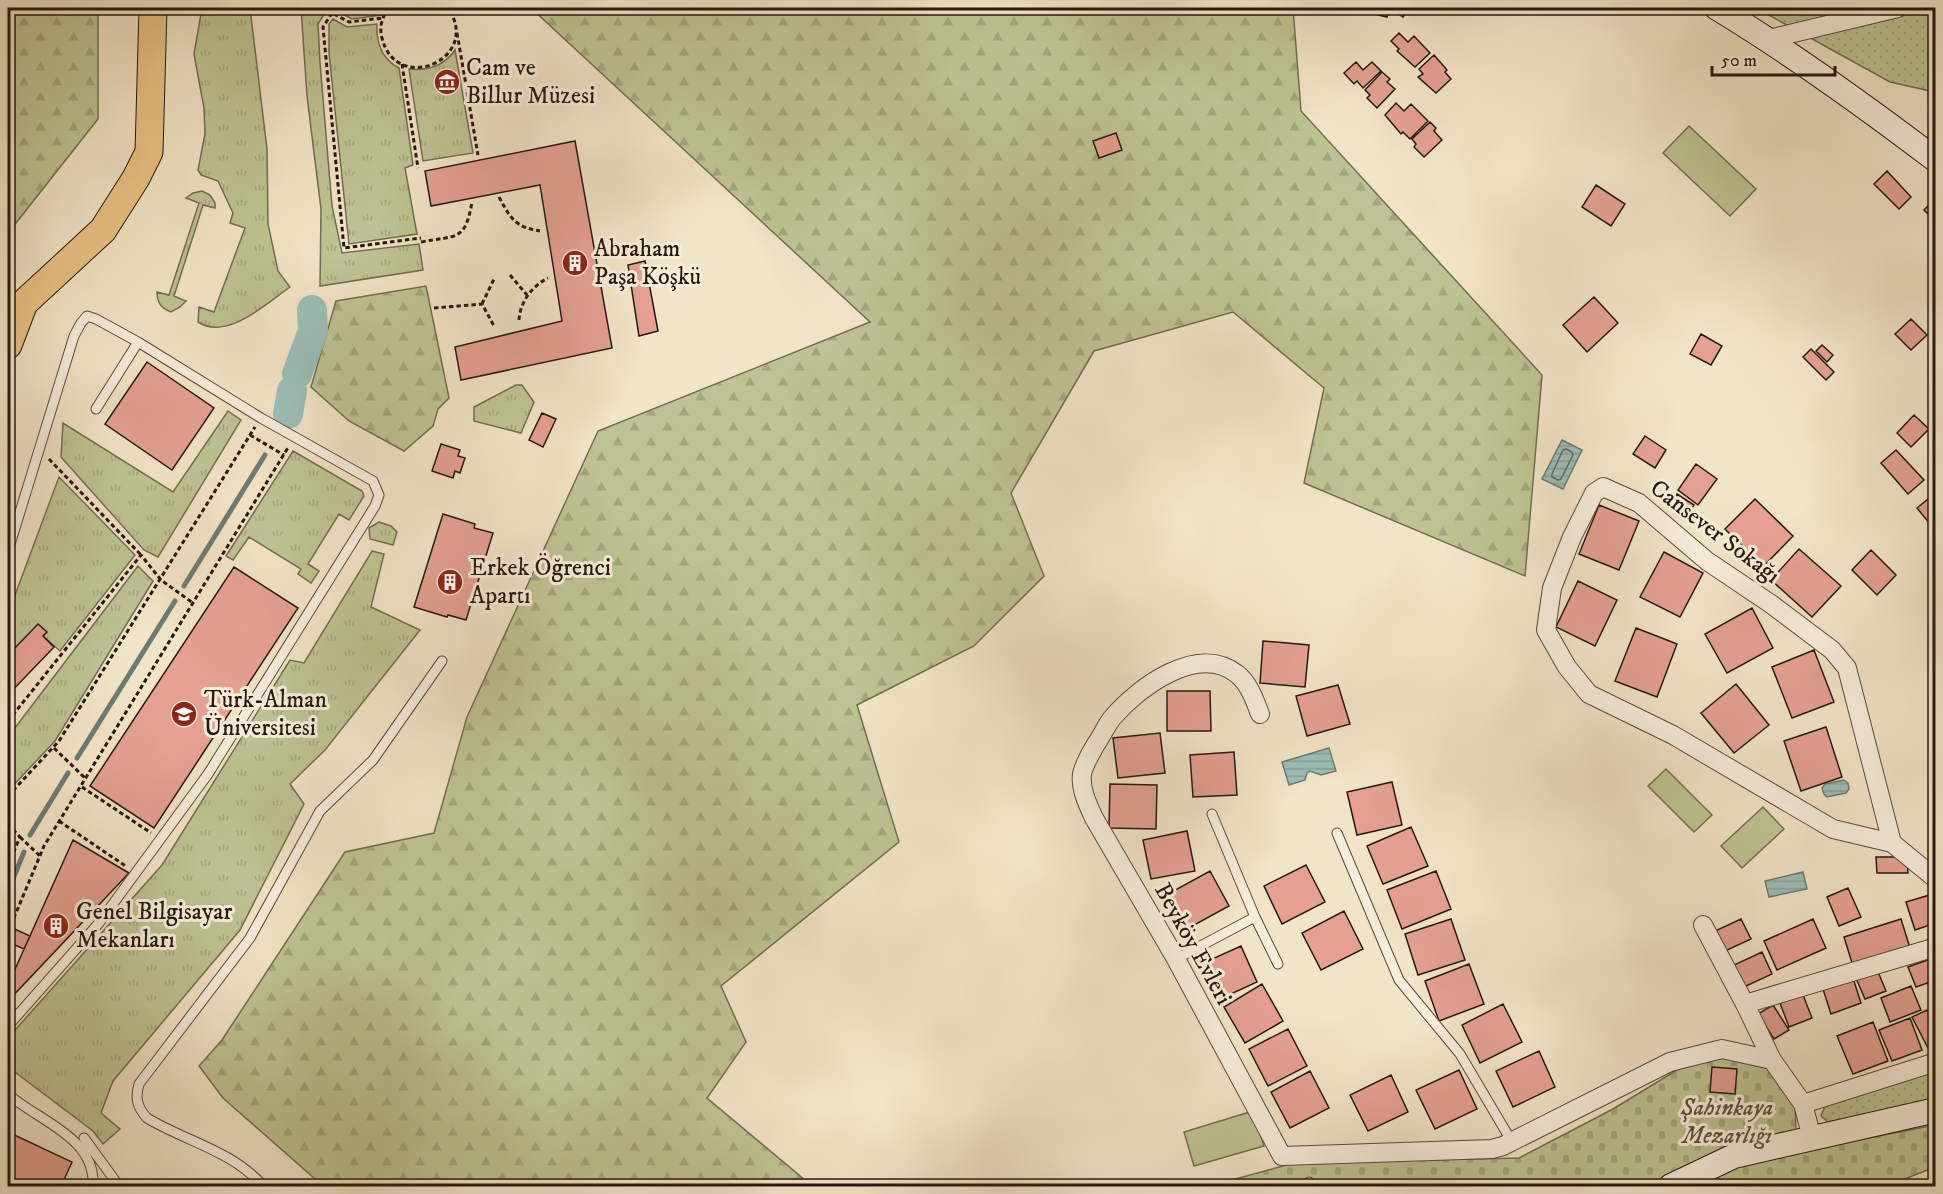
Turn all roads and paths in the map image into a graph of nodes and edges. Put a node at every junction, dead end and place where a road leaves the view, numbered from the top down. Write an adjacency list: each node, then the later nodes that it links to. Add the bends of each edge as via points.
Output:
1 (153, 8): 27 (main road, via 149,152 103,230 24,303)
2 (334, 8): 7 (path)
3 (389, 8): 8 (path)
4 (448, 8): 9 (path)
5 (1717, 8): 10 (street)
6 (1898, 8): 10 (street)
7 (332, 13): 8 (path, via 350,22); 16 (path, via 323,27 344,248 458,236 465,228)
8 (383, 18): 11 (path, via 384,47)
9 (455, 20): 11 (path, via 454,45 442,59 426,68); 12 (path)
10 (1769, 39): 13 (street)
11 (402, 64): 14 (path)
12 (478, 155)
13 (1935, 160)
14 (418, 168)
15 (499, 197): 17 (path, via 517,225)
16 (472, 202)
17 (540, 231)
18 (510, 275): 21 (path)
19 (548, 278): 21 (path)
20 (494, 279): 22 (path)
21 (527, 295): 24 (path)
22 (482, 304): 23 (path); 25 (path)
23 (434, 308)
24 (519, 320)
25 (494, 326)
26 (138, 342): 28 (lane); 29 (lane); 32 (lane, via 87,316 74,336)
27 (8, 345)
28 (96, 409)
29 (261, 418): 30 (path); 31 (lane)
30 (250, 435): 33 (path); 36 (path)
31 (295, 437): 33 (path); 50 (lane, via 373,481 380,495 208,774)
32 (38, 448): 34 (lane); 35 (path)
33 (284, 455): 37 (path)
34 (8, 551)
35 (141, 555): 36 (path); 40 (path)
36 (160, 580): 37 (path); 41 (path)
37 (193, 603): 42 (path)
38 (441, 661): 74 (lane, via 373,760 320,811 250,938 139,1084 136,1102 147,1118 230,1159)
39 (1260, 714): 60 (street, Beyköy Evleri, via 1253,695 1237,674 1216,664 1189,664 1143,690 1113,717 1082,774 1094,818)
40 (8, 721)
41 (54, 747): 42 (path); 44 (path)
42 (85, 778): 43 (path)
43 (81, 787): 46 (path); 50 (path)
44 (8, 796)
45 (1212, 814): 56 (lane)
46 (59, 821): 52 (path); 54 (path)
47 (8, 824): 49 (path)
48 (1337, 833): 71 (lane, via 1399,980 1460,1054)
49 (20, 837): 52 (path); 53 (path)
50 (160, 839): 54 (lane)
51 (1892, 843): 51 (street, Cansever Sokağı, via 1847,668 1832,650 1707,561 1639,503 1603,487 1594,493 1552,588 1546,630 1588,694 1673,735 1833,829); 55 (street, Cansever Sokağı)
52 (40, 855): 58 (path)
53 (8, 866)
54 (136, 873): 63 (lane, via 99,923)
55 (1935, 879)
56 (1255, 917): 60 (lane); 61 (lane)
57 (1703, 925): 62 (street)
58 (8, 932)
59 (1935, 947): 62 (street)
60 (1176, 959): 71 (street, Beyköy Evleri, via 1282,1156 1492,1149)
61 (1278, 964)
62 (1745, 1004): 64 (street)
63 (8, 1026)
64 (1772, 1060): 67 (street); 71 (street, Beyköy Evleri, via 1722,1049 1670,1062)
65 (1935, 1062): 67 (street)
66 (8, 1094): 72 (lane, via 72,1138 87,1157)
67 (1803, 1104): 70 (street)
68 (1935, 1110): 70 (street)
69 (84, 1138): 73 (lane)
70 (1812, 1138): 75 (street, via 1734,1155)
71 (1512, 1142)
72 (93, 1186)
73 (119, 1186)
74 (263, 1186)
75 (1671, 1186)

